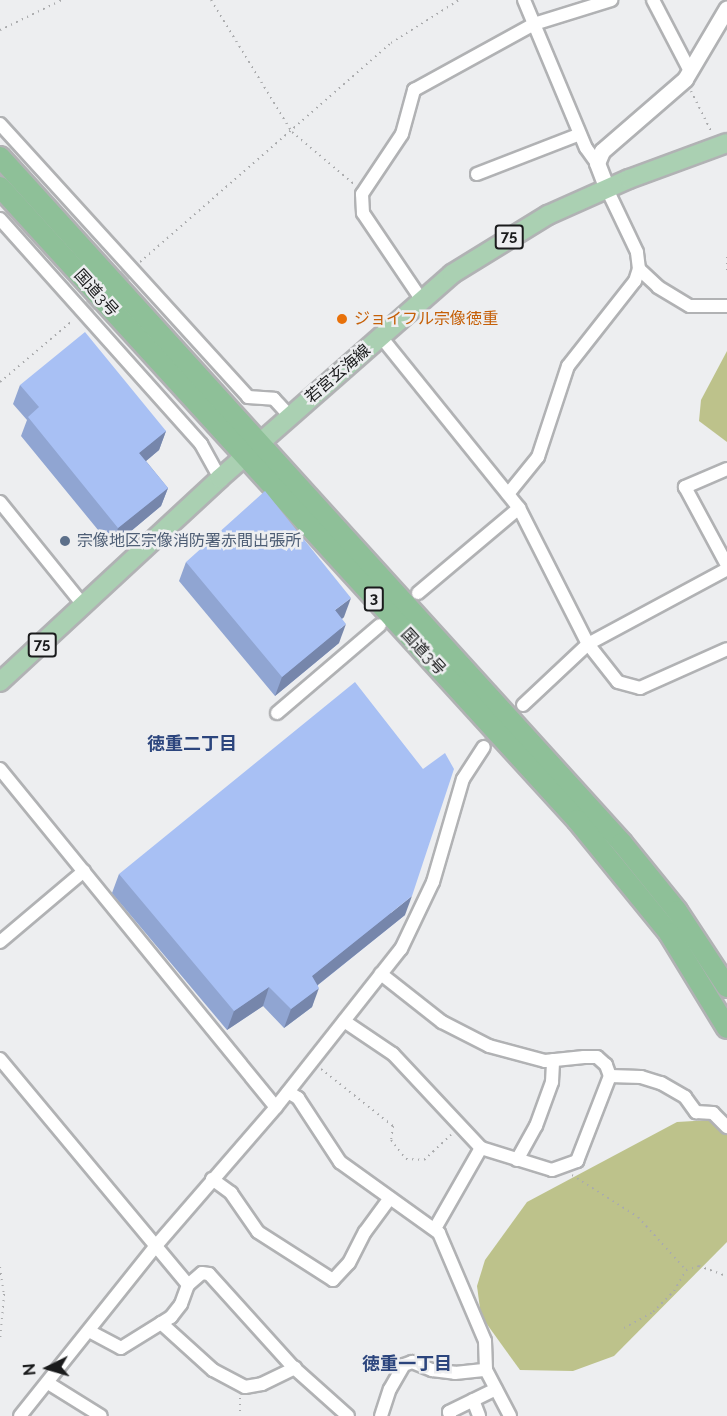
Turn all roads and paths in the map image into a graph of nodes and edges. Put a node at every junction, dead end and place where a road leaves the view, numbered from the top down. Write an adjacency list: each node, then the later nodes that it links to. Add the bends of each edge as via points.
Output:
1 (62, 0): 9 (path)
2 (211, 0): 12 (path)
3 (459, 0): 12 (path, via 391,43)
4 (524, 0): 8 (street)
5 (611, 0): 8 (street)
6 (653, 0): 10 (street)
7 (727, 8): 10 (street)
8 (534, 24): 13 (street); 20 (street, via 414,90 402,134)
9 (0, 30)
10 (688, 75): 14 (path); 16 (street, via 602,151)
11 (0, 124): 24 (street)
12 (292, 132): 20 (path); 24 (path)
13 (580, 134): 16 (street); 17 (street)
14 (723, 145): 19 (main road, 若宮玄海線 / 75)
15 (0, 157): 32 (highway, 国道3号 / 3)
16 (597, 163): 19 (street)
17 (477, 174)
18 (0, 187): 33 (highway, 国道3号 / 3)
19 (607, 189): 23 (street, via 637,252); 26 (main road, 若宮玄海線 / 75, via 494,245)
20 (363, 194): 26 (street, via 363,213 376,237)
21 (0, 219): 28 (street)
22 (727, 257): 25 (path)
23 (639, 269): 27 (street, via 658,287 690,306); 36 (street, via 635,281 567,366 538,457)
24 (131, 270): 31 (street, via 248,397 274,399)
25 (727, 274)
26 (421, 299): 29 (main road, 若宮玄海線 / 75)
27 (727, 306)
28 (83, 312): 30 (path); 35 (street, via 201,444)
29 (381, 338): 31 (main road, 若宮玄海線 / 75); 36 (street)
30 (0, 382)
31 (290, 416): 32 (main road, 若宮玄海線 / 75)
32 (260, 442): 33 (main road, 若宮玄海線 / 75); 53 (highway, 国道3号 / 3, via 622,843 677,911)
33 (243, 457): 35 (main road, 若宮玄海線 / 75); 55 (highway, 国道3号 / 3, via 597,843 669,933)
34 (727, 469): 39 (street, via 685,487)
35 (220, 478): 41 (main road, 若宮玄海線 / 75)
36 (508, 494): 38 (street)
37 (0, 502): 41 (street)
38 (519, 508): 40 (street); 43 (street)
39 (727, 567): 43 (street)
40 (418, 593)
41 (84, 606): 45 (main road, 若宮玄海線 / 75)
42 (380, 626): 47 (street)
43 (588, 644): 44 (street, via 618,682 629,688 640,688); 46 (street)
44 (727, 649)
45 (0, 682)
46 (524, 705)
47 (277, 713)
48 (484, 747): 52 (street, via 463,779 433,882 400,949)
49 (0, 769): 50 (street)
50 (84, 871): 51 (street); 61 (street)
51 (0, 942)
52 (381, 974): 54 (street); 57 (street, via 442,1022 479,1041 535,1059)
53 (727, 987)
54 (344, 1021): 58 (street); 62 (street, via 393,1054)
55 (727, 1028)
56 (0, 1059): 70 (street)
57 (553, 1060): 59 (street, via 597,1058 606,1065); 65 (street, via 552,1082 536,1126)
58 (312, 1062): 60 (street); 62 (path, via 393,1126 391,1140 406,1159 416,1162 434,1155)
59 (610, 1076): 63 (street, via 641,1077 661,1083 685,1097 696,1112 713,1113); 66 (street, via 583,1151 577,1161)
60 (288, 1092): 61 (street); 68 (street, via 298,1098 340,1162)
61 (276, 1107): 67 (street)
62 (460, 1125): 64 (street)
63 (727, 1127)
64 (481, 1148): 65 (street); 69 (street)
65 (517, 1160): 66 (street, via 552,1170)
66 (564, 1167): 72 (path, via 579,1182 638,1217)
67 (212, 1179): 68 (street, via 231,1193 258,1232 333,1280 349,1263 365,1232); 70 (street)
68 (390, 1198): 80 (street, via 439,1233 485,1341)
69 (437, 1225)
70 (154, 1248): 74 (street); 77 (street)
71 (0, 1267): 78 (path, via 4,1294)
72 (686, 1270): 73 (path, via 699,1266); 76 (path, via 674,1291 653,1311)
73 (727, 1276)
74 (188, 1285): 75 (street, via 181,1304); 79 (street, via 202,1273 209,1274)
75 (161, 1323): 77 (street, via 121,1348); 82 (street, via 213,1370)
76 (624, 1328)
77 (89, 1331): 81 (street)
78 (0, 1341)
79 (295, 1368): 82 (street, via 262,1384); 88 (street)
80 (486, 1370): 83 (street); 89 (street, via 455,1373 412,1362 404,1365)
81 (48, 1383): 85 (street); 86 (street)
82 (241, 1386): 87 (path)
83 (496, 1389): 84 (street); 92 (street)
84 (473, 1400): 90 (street, via 449,1412); 91 (street)
85 (20, 1416)
86 (101, 1416)
87 (240, 1416)
88 (348, 1416)
89 (381, 1416)
90 (450, 1416)
91 (478, 1416)
92 (510, 1416)

